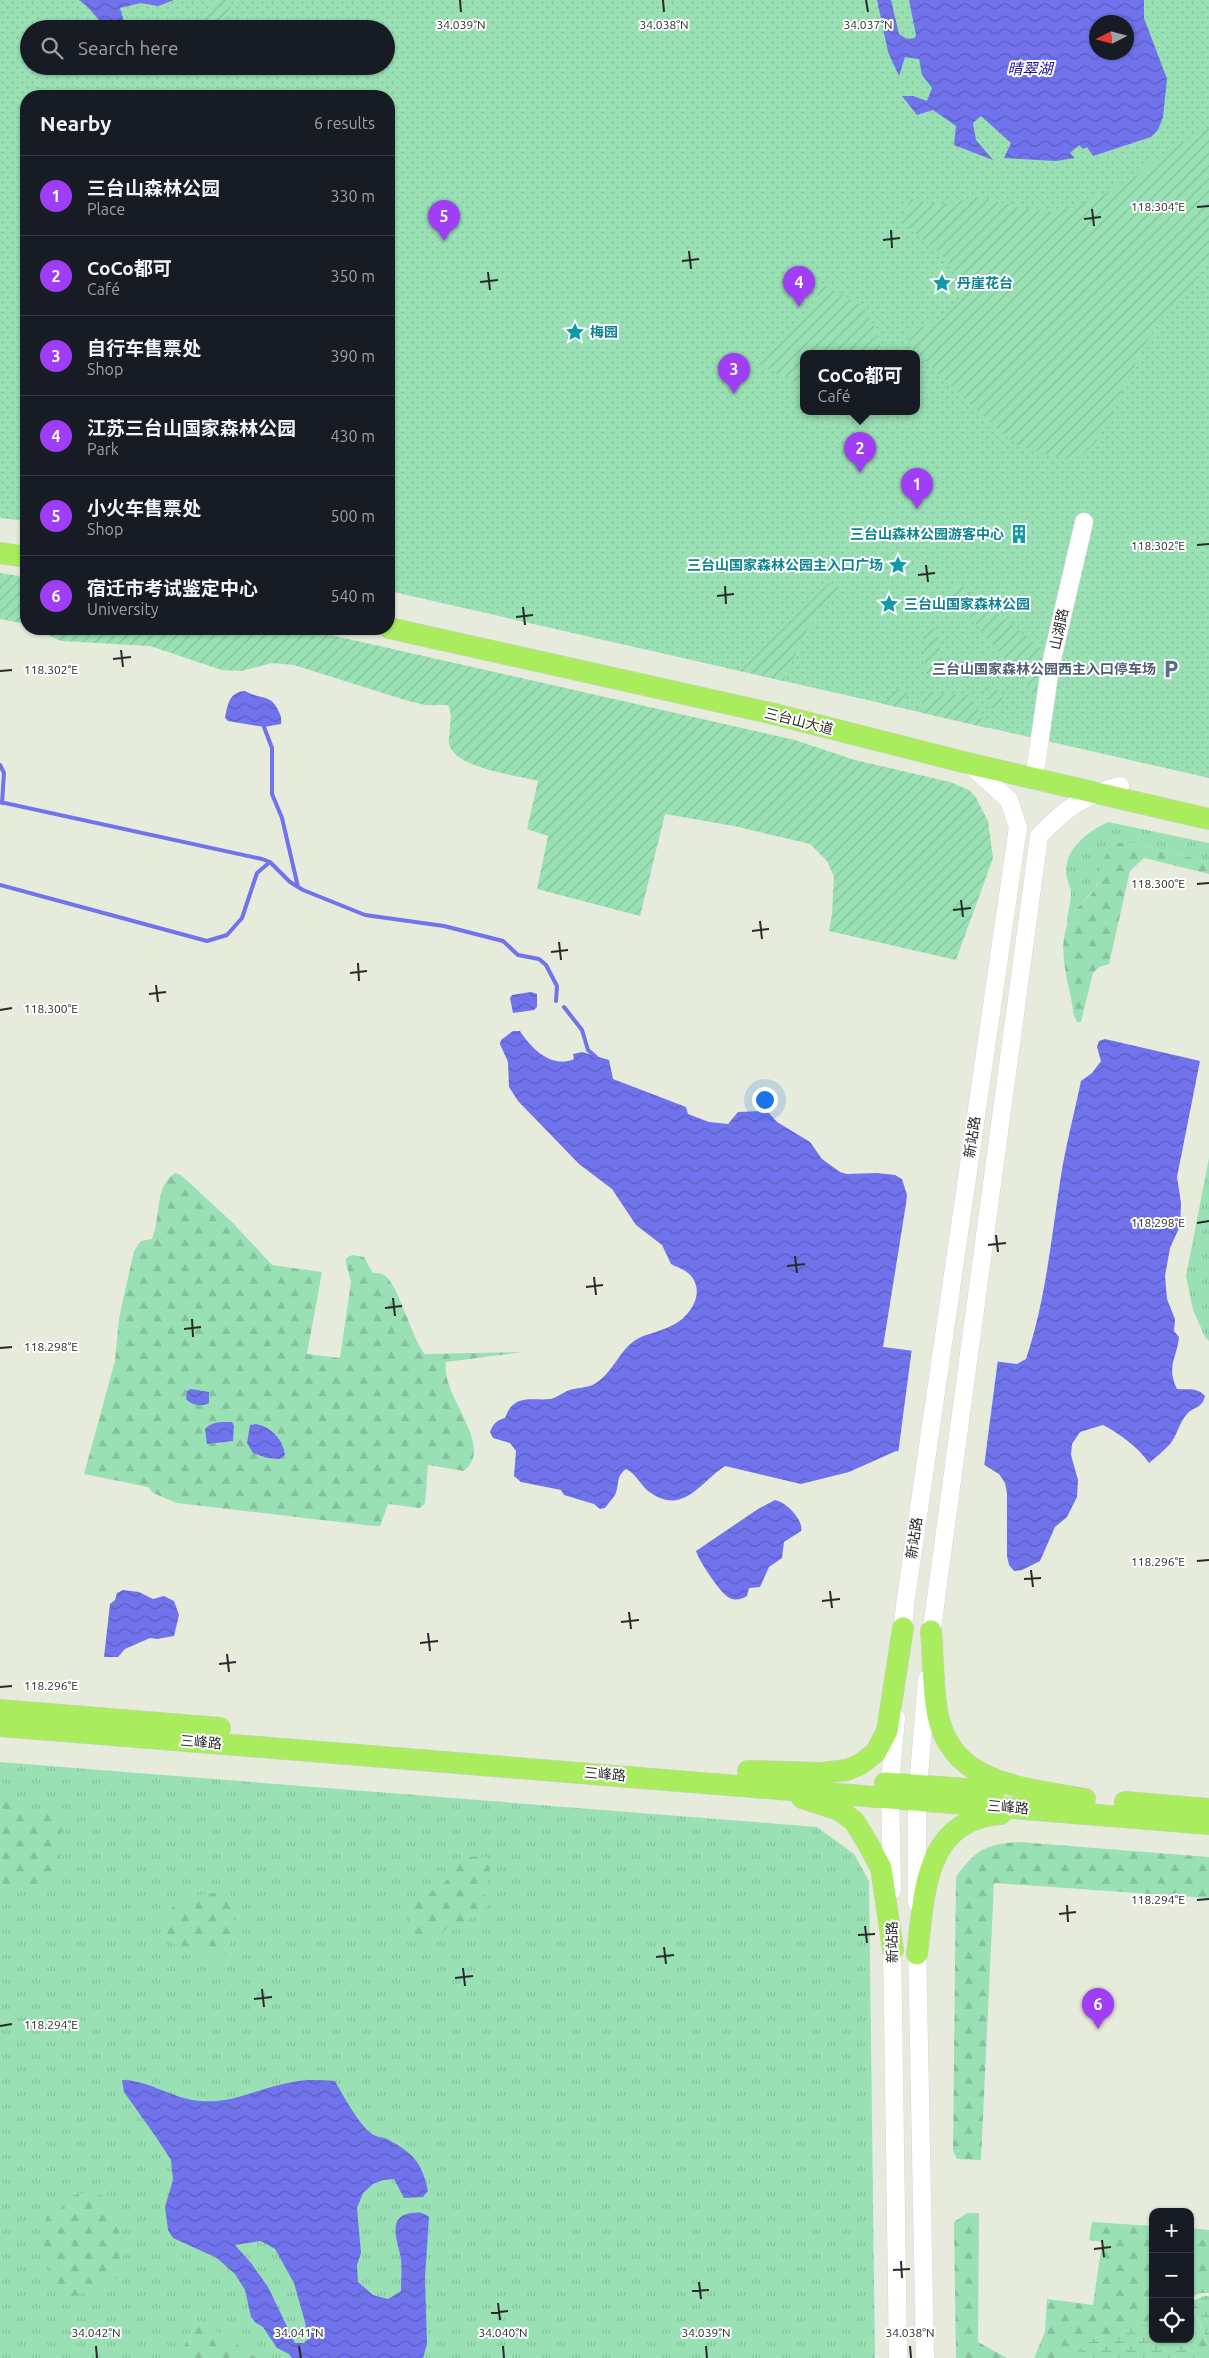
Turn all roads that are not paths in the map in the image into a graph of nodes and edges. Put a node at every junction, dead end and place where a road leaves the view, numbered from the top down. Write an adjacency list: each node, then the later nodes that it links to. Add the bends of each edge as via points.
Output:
1 (1084, 522): 9 (street, 山湖路, via 1050,668)
2 (0, 543): 3 (main road)
3 (20, 545)
4 (0, 553): 5 (main road)
5 (20, 556)
6 (395, 620): 8 (main road, 三台山大道, via 859,725)
7 (395, 629): 8 (main road, 三台山大道)
8 (960, 756): 9 (main road, 三台山大道); 11 (main road, 三台山大道); 14 (street, 新站路, via 1009,800 1018,827)
9 (1036, 766): 10 (main road, 三台山大道)
10 (1120, 786): 11 (street, 新站路); 12 (main road, 三台山大道)
11 (1097, 791): 13 (main road, 三台山大道); 15 (street, 新站路, via 1062,812 1039,836)
12 (1209, 807)
13 (1209, 819)
14 (903, 1628): 18 (main road, via 887,1731 876,1752 847,1770); 19 (street, 新站路)
15 (932, 1631): 20 (street, 新站路); 21 (main road, via 936,1706 951,1749 968,1766 987,1778)
16 (0, 1710): 18 (main road, 三峰路)
17 (0, 1726): 18 (main road, 三峰路)
18 (748, 1778): 19 (main road, 三峰路); 24 (main road, via 839,1810 854,1821 881,1868)
19 (890, 1790): 20 (main road, 三峰路); 24 (street, 新站路)
20 (918, 1792): 21 (main road, 三峰路); 25 (street, 新站路)
21 (1084, 1806): 22 (main road, 三峰路); 23 (main road, 三峰路); 25 (main road, via 983,1816 964,1823 946,1837 928,1875)
22 (1209, 1809)
23 (1209, 1824)
24 (892, 1950): 26 (street, 新站路)
25 (917, 1954): 27 (street, 新站路)
26 (898, 2358)
27 (925, 2358)

